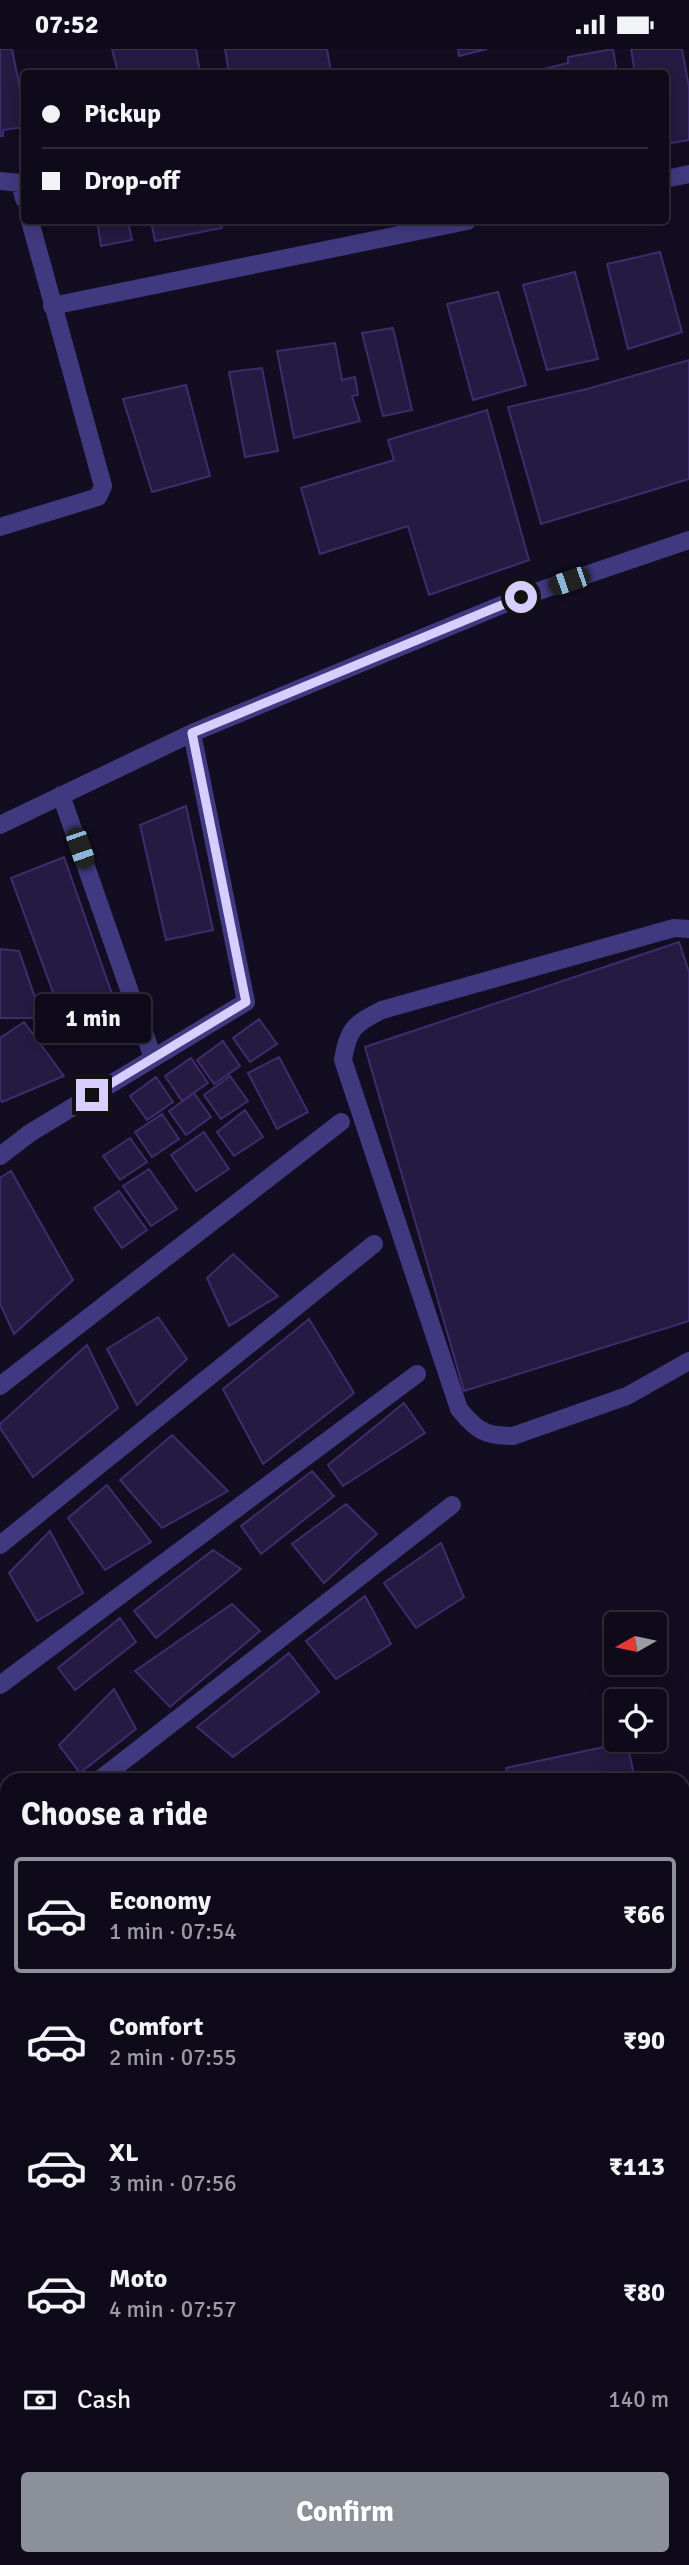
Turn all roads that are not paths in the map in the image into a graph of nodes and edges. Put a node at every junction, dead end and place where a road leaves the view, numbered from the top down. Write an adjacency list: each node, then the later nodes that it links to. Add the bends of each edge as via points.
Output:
1 (689, 174): 2 (street)
2 (669, 178)
3 (0, 181): 4 (street, via 20,183)
4 (21, 187)
5 (31, 224): 7 (street)
6 (452, 224): 7 (street)
7 (52, 306): 8 (street, via 103,485 97,497)
8 (0, 527)
9 (689, 540): 10 (street, via 521,597)
10 (192, 733): 11 (street); 14 (street, via 246,1002)
11 (61, 795): 12 (street); 14 (street)
12 (1, 821)
13 (689, 929): 18 (street, via 674,927 382,1010 363,1020 347,1037 343,1060 459,1409 474,1428 494,1436 513,1436 627,1396)
14 (153, 1058): 16 (street)
15 (341, 1122): 20 (street)
16 (0, 1156)
17 (374, 1244): 22 (street)
18 (689, 1361)
19 (417, 1374): 23 (street)
20 (0, 1386)
21 (452, 1505): 24 (street)
22 (0, 1545)
23 (0, 1685)
24 (108, 1773)

